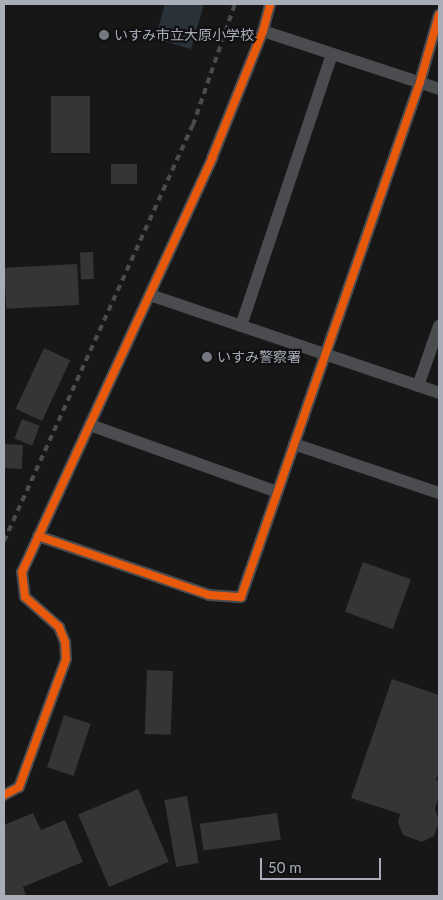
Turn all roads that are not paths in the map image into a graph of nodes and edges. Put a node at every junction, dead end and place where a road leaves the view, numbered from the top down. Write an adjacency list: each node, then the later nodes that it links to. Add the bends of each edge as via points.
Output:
1 (270, 4): 3 (street)
2 (439, 15): 5 (street)
3 (263, 31): 4 (street); 7 (street, via 212,158)
4 (332, 54): 5 (street); 8 (street)
5 (420, 82): 6 (street); 10 (street)
6 (439, 89)
7 (150, 295): 8 (street); 13 (street)
8 (241, 326): 10 (street)
9 (439, 326): 11 (street)
10 (325, 354): 11 (street); 14 (street)
11 (418, 386): 12 (street)
12 (439, 393)
13 (90, 425): 15 (street); 17 (street)
14 (294, 444): 15 (street); 16 (street)
15 (277, 492): 17 (street, via 241,597 209,595)
16 (439, 493)
17 (38, 536): 18 (street, via 22,572 26,596 59,627 65,642 66,659 19,787)
18 (4, 796)

